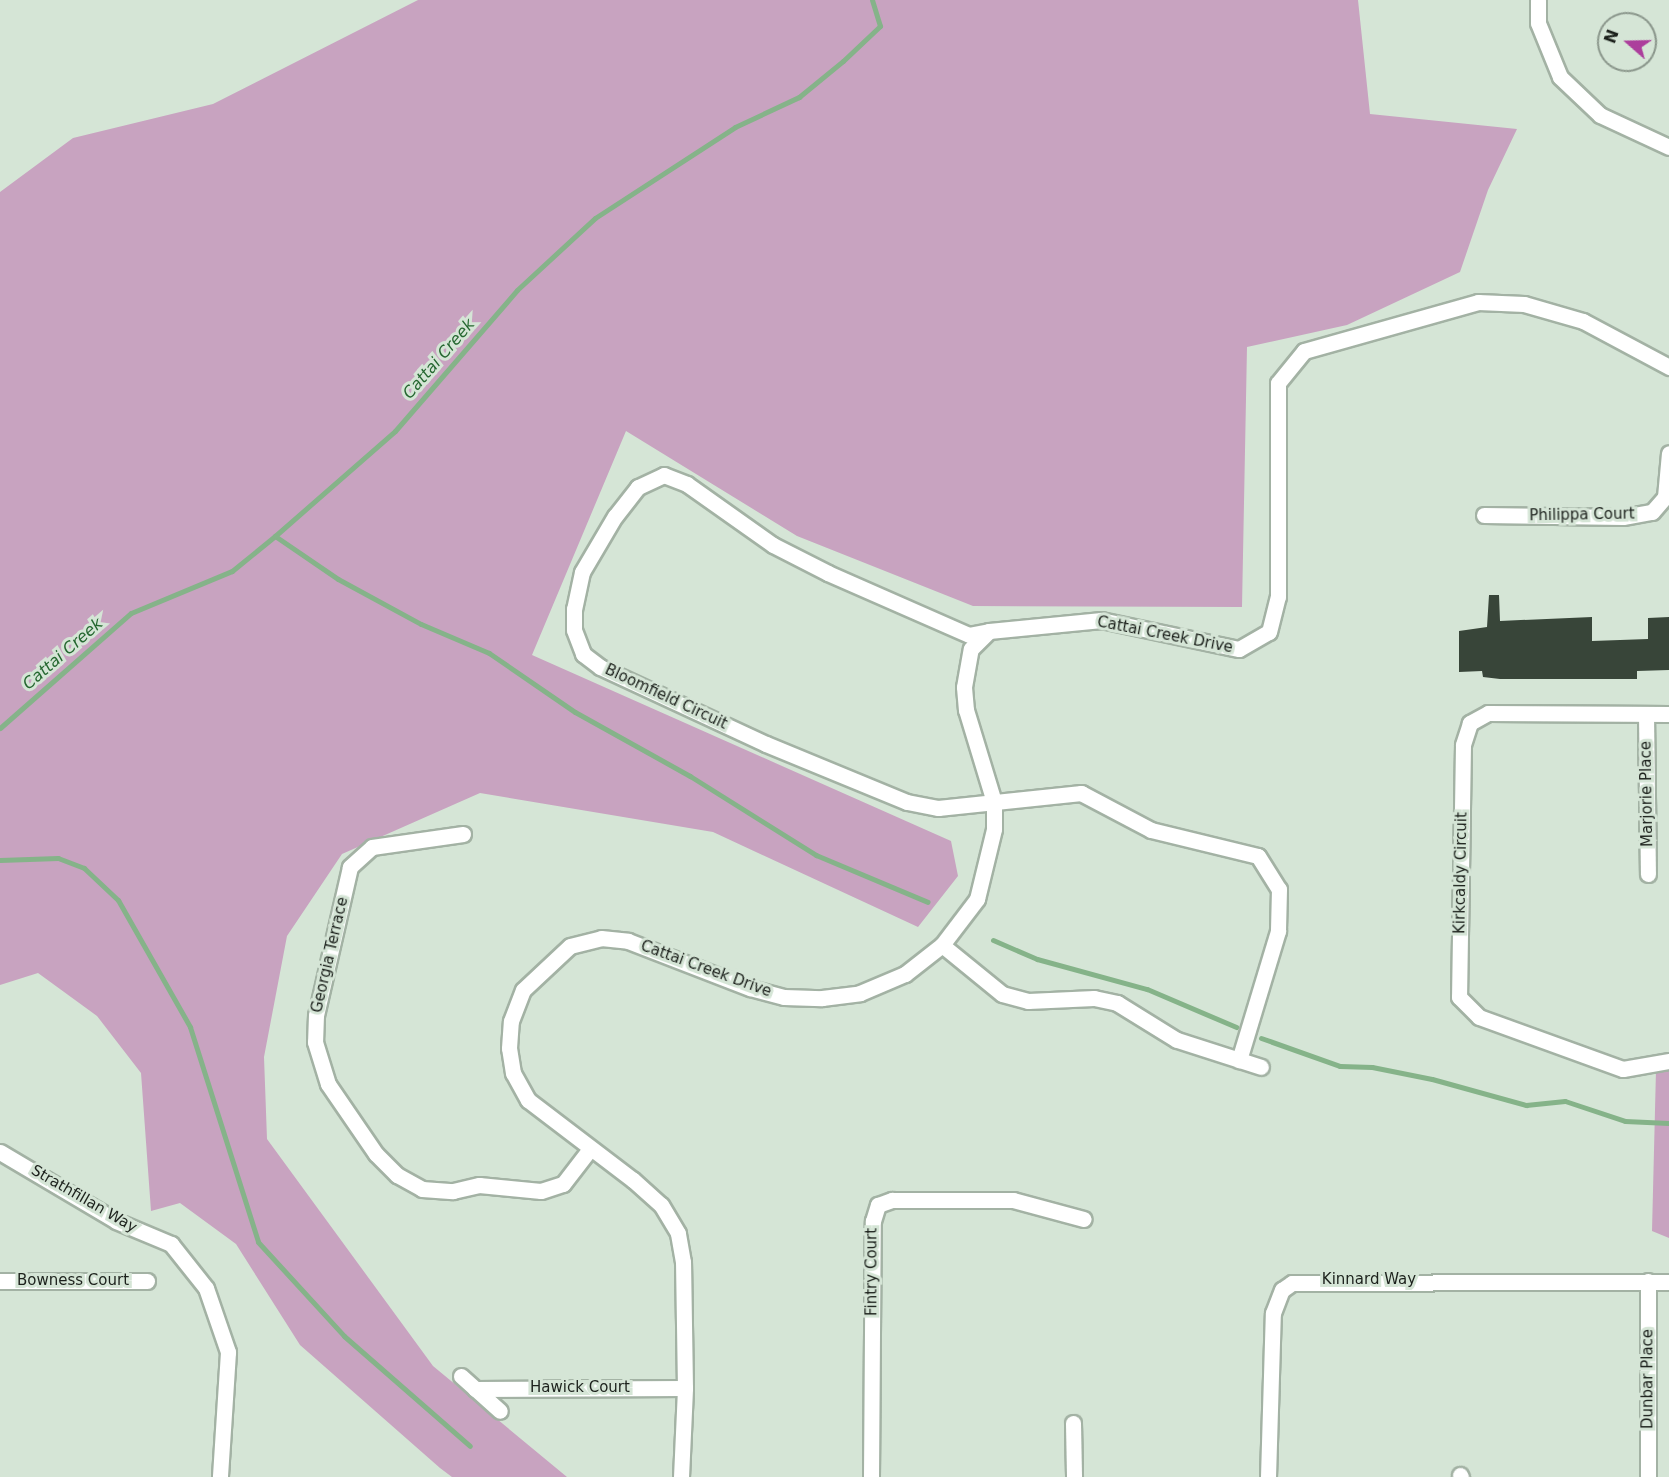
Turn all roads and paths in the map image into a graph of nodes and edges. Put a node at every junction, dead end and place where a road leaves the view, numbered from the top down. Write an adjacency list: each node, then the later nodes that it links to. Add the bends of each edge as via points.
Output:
1 (1538, 0): 2 (street, via 1538,23 1560,76 1600,115)
2 (1669, 147)
3 (1669, 367): 6 (street, Cattai Creek Drive, via 1583,321 1524,304 1490,302 1304,351 1278,383 1278,597 1269,632 1239,650 1101,620)
4 (1669, 453): 5 (street, Philippa Court, via 1665,497 1652,512 1623,517)
5 (1484, 515)
6 (989, 631): 9 (street, Cattai Creek Drive, via 971,649 964,687 966,710); 9 (street, Bloomfield Circuit, via 969,634 828,573 772,545 687,484 664,475 638,487 615,516 582,572 574,609 574,630 583,654 600,667 766,744 907,802 938,808)
7 (1646, 714): 8 (street, Kirkcaldy Circuit); 11 (street, Marjorie Place); 14 (street, Kirkcaldy Circuit, via 1488,713 1470,723 1463,745 1459,996 1479,1017 1623,1069)
8 (1669, 714)
9 (994, 802): 12 (street, Cattai Creek Drive, via 994,830 977,898); 13 (street, Bloomfield Circuit, via 1081,793 1134,824 1244,850 1268,866 1279,889 1278,930)
10 (463, 834): 16 (street, Georgia Terrace, via 372,847 350,867 316,1016 315,1042 328,1084 376,1154 397,1175 422,1189 453,1191 479,1185 541,1191 563,1184)
11 (1648, 874)
12 (942, 945): 13 (street, via 1002,994 1028,1001 1094,998 1117,1003 1177,1040); 16 (street, Cattai Creek Drive, via 896,978 860,993 822,998 784,997 750,988 628,941 601,939 570,946 523,990 511,1020 508,1048 513,1073 528,1100)
13 (1239, 1060): 15 (street)
14 (1669, 1061)
15 (1261, 1067)
16 (590, 1149): 24 (street, Cattai Creek Drive, via 661,1205 678,1233 683,1262)
17 (0, 1152): 28 (street, Strathfillan Way, via 116,1221 171,1244 206,1288 228,1352)
18 (1084, 1219): 30 (street, Fintry Court, via 1012,1200 892,1200 878,1205 873,1221)
19 (0, 1281): 20 (street, Bowness Court)
20 (147, 1281)
21 (1648, 1281): 22 (street, Kinnard Way); 32 (street, Kinnard Way, via 1292,1283 1282,1290 1273,1313); 33 (street, Dunbar Place)
22 (1669, 1282)
23 (461, 1376): 25 (street)
24 (686, 1388): 25 (street, Hawick Court); 29 (street, Cattai Creek Drive)
25 (475, 1389): 26 (street)
26 (500, 1411)
27 (1073, 1423): 31 (street)
28 (220, 1477)
29 (681, 1477)
30 (871, 1477)
31 (1074, 1477)
32 (1268, 1477)
33 (1648, 1477)

